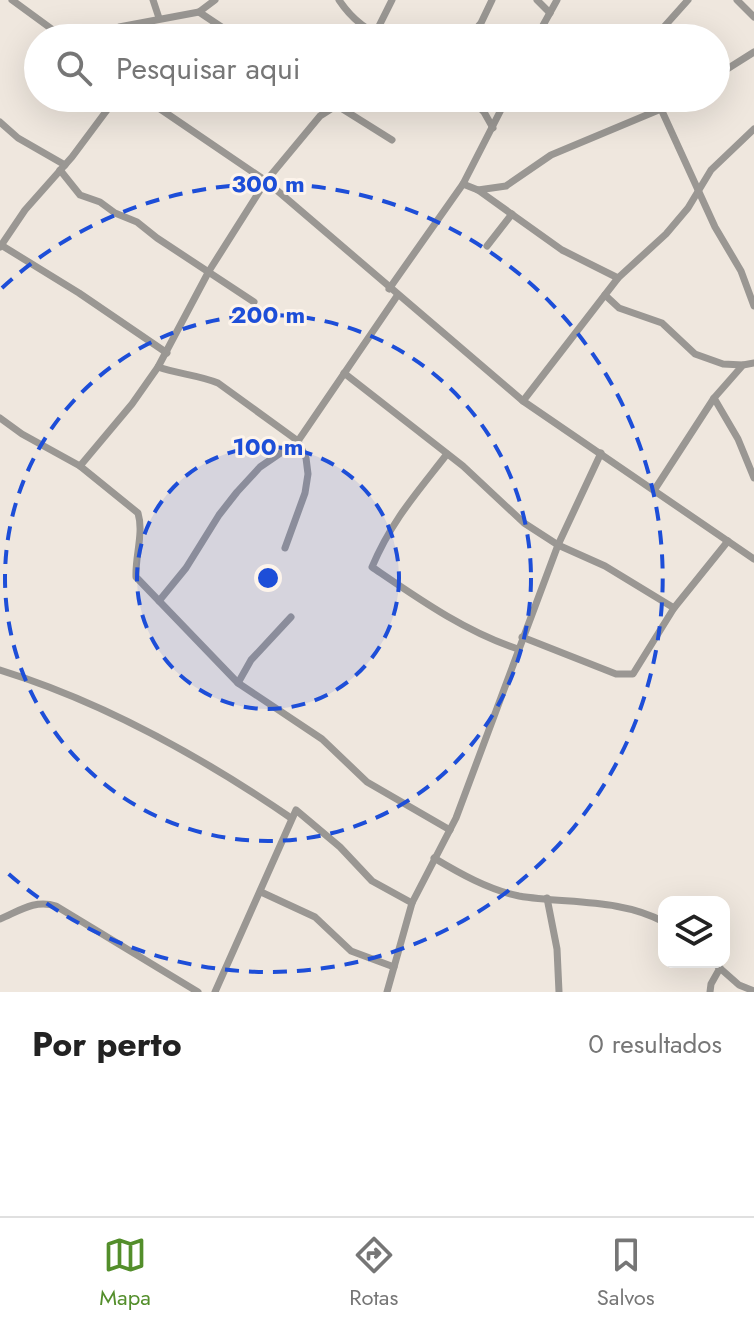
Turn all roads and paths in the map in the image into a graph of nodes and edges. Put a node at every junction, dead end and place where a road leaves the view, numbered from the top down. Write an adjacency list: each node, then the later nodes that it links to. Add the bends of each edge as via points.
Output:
1 (12, 0): 15 (street)
2 (153, 0): 14 (street)
3 (215, 0): 11 (street)
4 (339, 0): 18 (street)
5 (392, 0): 19 (street)
6 (492, 0): 20 (street)
7 (537, 0): 12 (street)
8 (557, 0): 12 (street)
9 (688, 0): 22 (street)
10 (737, 0): 13 (street)
11 (199, 12): 14 (street); 17 (street)
12 (550, 13): 21 (street)
13 (754, 17)
14 (159, 18): 16 (street)
15 (45, 24)
16 (136, 24)
17 (217, 24)
18 (359, 24)
19 (380, 24)
20 (480, 24)
21 (544, 24)
22 (667, 24)
23 (754, 52): 24 (street)
24 (730, 67)
25 (105, 112): 37 (street)
26 (165, 112): 38 (street)
27 (326, 112): 38 (street)
28 (348, 112): 36 (street)
29 (481, 112): 34 (street)
30 (500, 112): 34 (street)
31 (654, 112): 41 (street, via 551,155 506,186)
32 (662, 112): 40 (street)
33 (0, 122): 37 (street)
34 (493, 128): 39 (street)
35 (754, 129): 40 (street)
36 (392, 140)
37 (62, 167): 44 (street); 47 (street, via 80,195 137,222)
38 (266, 181): 47 (street); 49 (street)
39 (463, 184): 41 (street); 49 (street)
40 (699, 189): 48 (street, via 666,234); 53 (street)
41 (478, 190): 42 (street)
42 (512, 214): 46 (street); 48 (street, via 562,250)
43 (0, 228): 44 (street)
44 (7, 235): 45 (street)
45 (1, 246): 54 (street)
46 (487, 246)
47 (209, 271): 52 (street); 54 (street)
48 (618, 278): 50 (street)
49 (389, 289): 51 (street)
50 (605, 295): 56 (street, via 619,308 662,323 695,354); 60 (street)
51 (397, 296): 58 (street); 60 (street)
52 (254, 302)
53 (754, 306)
54 (167, 353): 57 (street)
55 (754, 363): 56 (street)
56 (743, 365): 59 (street)
57 (158, 367): 62 (street, via 218,383); 65 (street)
58 (344, 373): 62 (street); 64 (street)
59 (714, 398): 66 (street); 67 (street)
60 (523, 401): 63 (street)
61 (0, 418): 65 (street)
62 (298, 441): 70 (street, via 308,474); 72 (street, via 260,467 237,492)
63 (601, 453): 67 (street); 69 (street)
64 (447, 454): 69 (street, via 524,523); 76 (street, via 408,501 372,567 463,626)
65 (80, 466): 72 (street, via 138,513 136,577)
66 (754, 478)
67 (655, 489): 68 (street)
68 (728, 541): 71 (street); 73 (street)
69 (558, 545): 73 (street); 75 (street)
70 (285, 548)
71 (754, 559)
72 (159, 601): 78 (street)
73 (674, 608): 75 (street, via 633,674 616,674)
74 (291, 617): 78 (street, via 251,660)
75 (522, 637): 76 (street)
76 (518, 649): 80 (street)
77 (0, 670): 79 (street, via 141,728)
78 (238, 683): 80 (street, via 322,739 367,782)
79 (291, 818): 82 (street); 84 (street, via 296,810 372,881)
80 (450, 830): 81 (street)
81 (434, 858): 83 (street, via 504,892); 84 (street)
82 (261, 892): 87 (street, via 315,917 351,951); 92 (street)
83 (547, 898): 86 (street, via 628,909); 94 (street)
84 (412, 903): 87 (street)
85 (0, 919): 91 (street, via 34,904 56,906)
86 (658, 920)
87 (394, 967): 93 (street)
88 (715, 968): 95 (street)
89 (719, 968): 90 (street)
90 (754, 991)
91 (198, 992)
92 (215, 992)
93 (387, 992)
94 (559, 992)
95 (710, 992)

